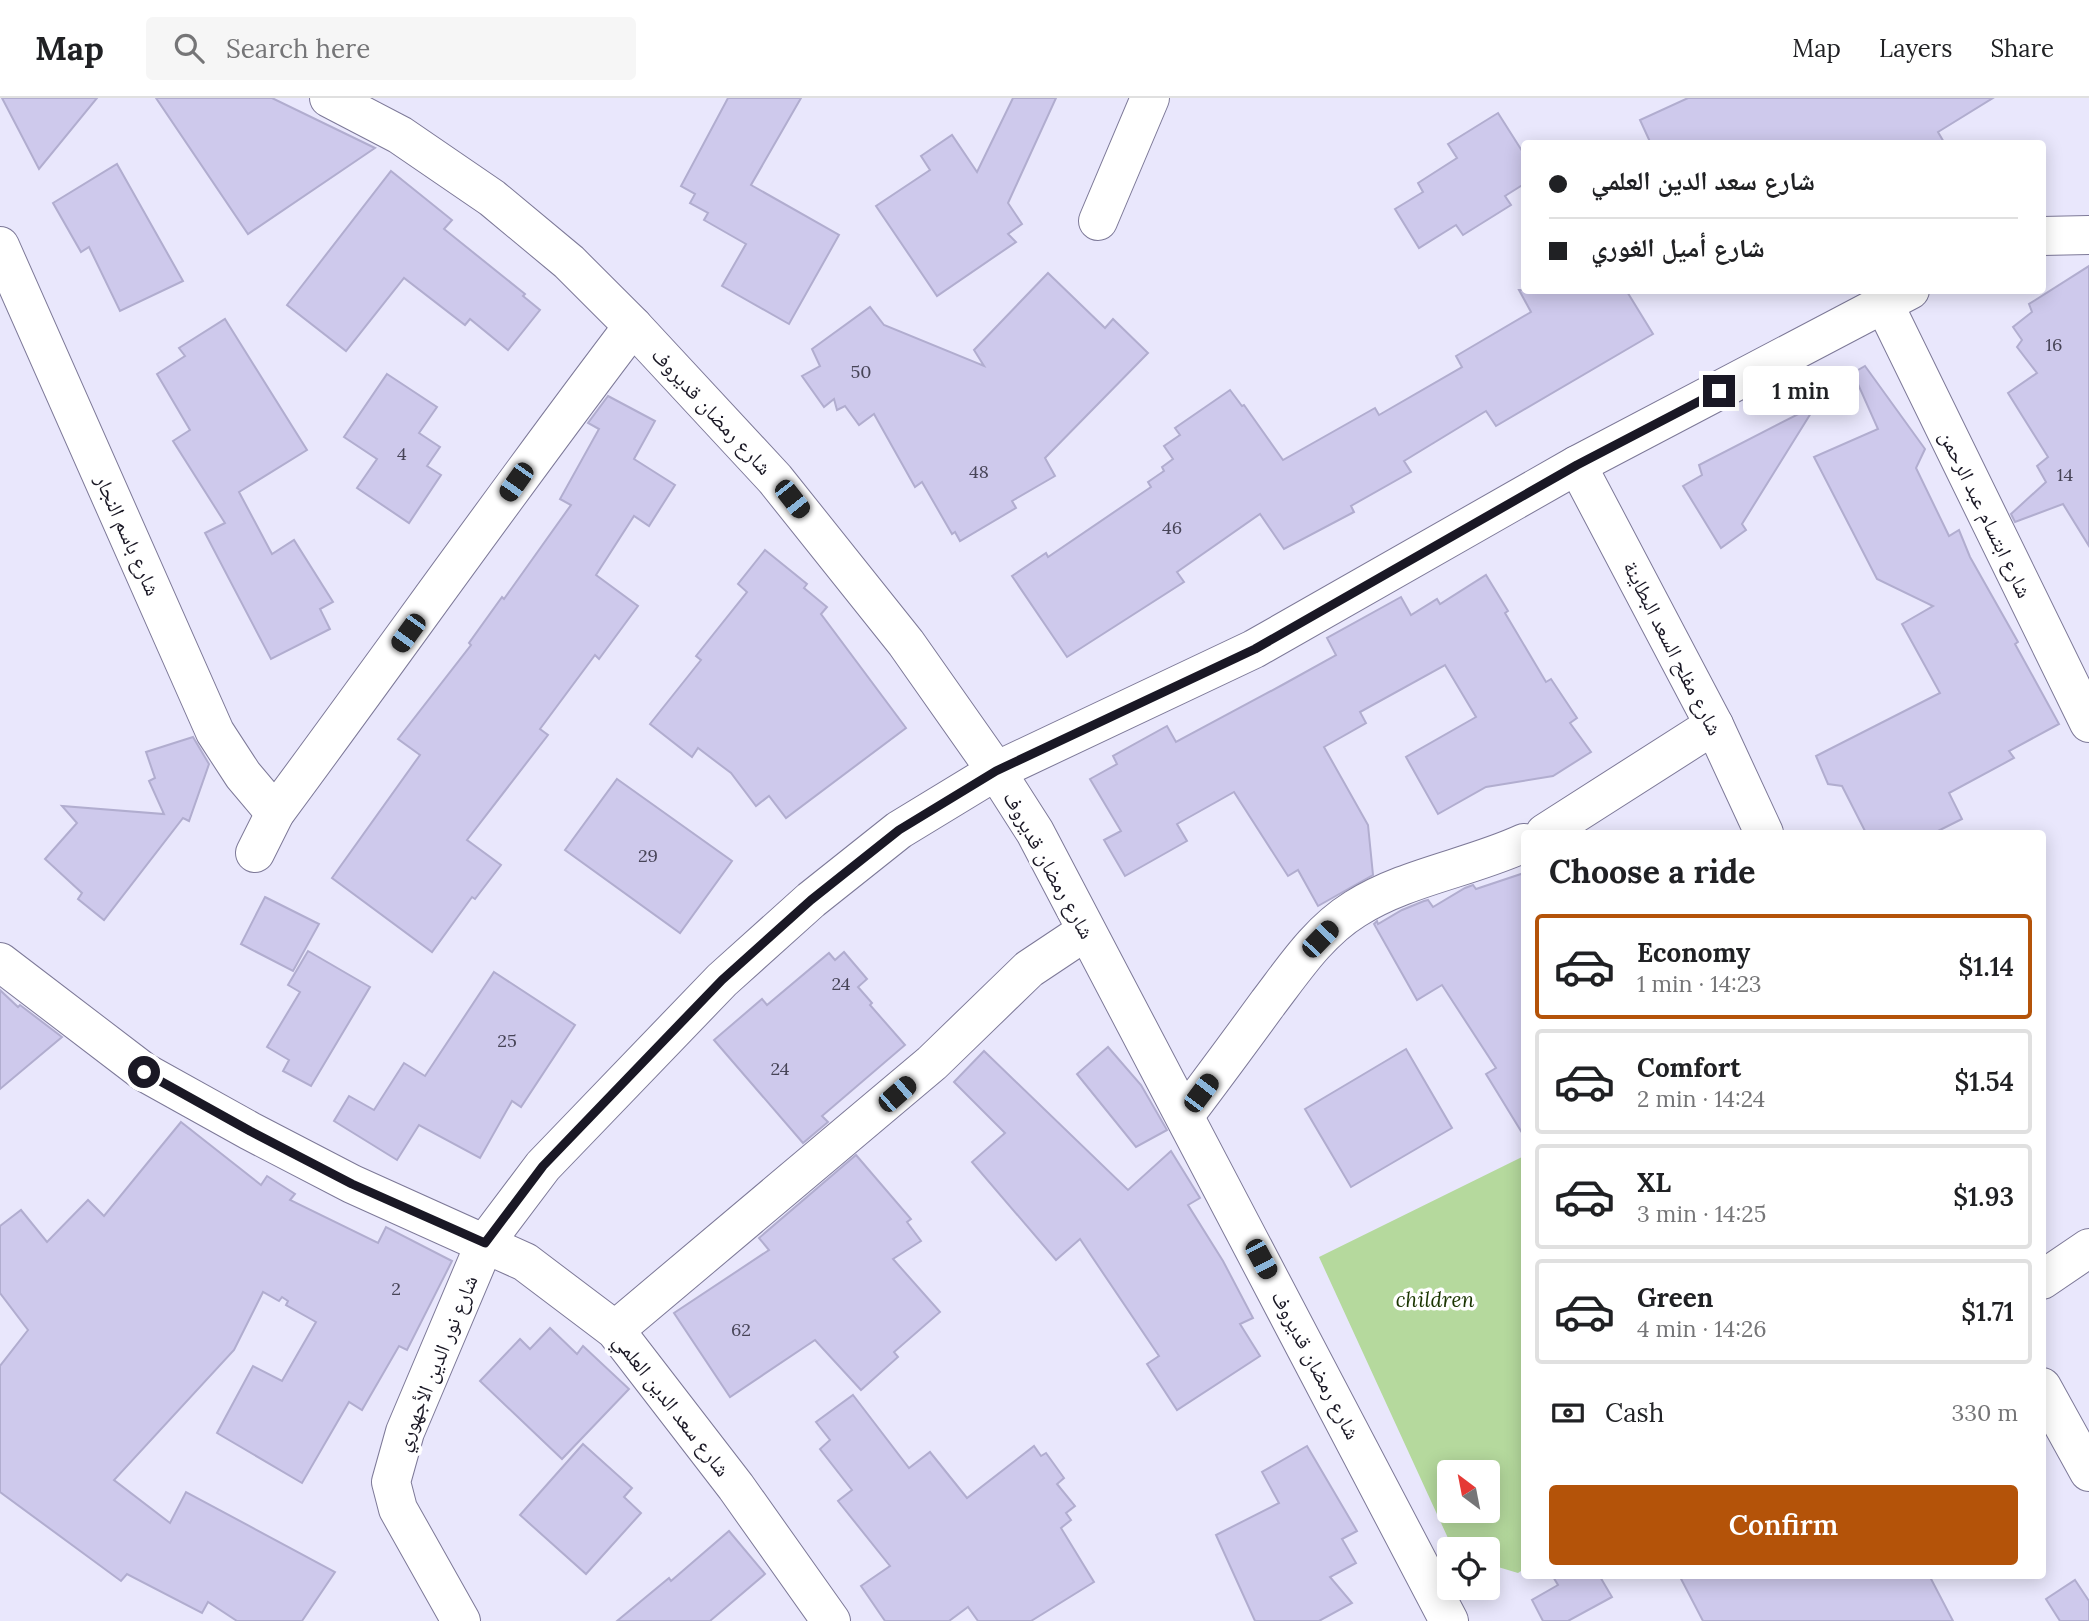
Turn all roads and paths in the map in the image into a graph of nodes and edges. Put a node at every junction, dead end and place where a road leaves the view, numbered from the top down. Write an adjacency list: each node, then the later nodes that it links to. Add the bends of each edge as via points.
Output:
1 (329, 98): 8 (street, شارع رمضان قديروف, via 400,135 492,198 569,262)
2 (1150, 98): 3 (street)
3 (1098, 220)
4 (2089, 235): 5 (street)
5 (2046, 236)
6 (0, 246): 13 (street, شارع باسم النجار, via 215,732)
7 (1897, 297): 9 (street, شارع نور الدين الأجهوري); 10 (street, شارع ابتسام عبد الرحمن)
8 (634, 326): 12 (street, شارع رمضان قديروف, via 775,479 906,643); 13 (street)
9 (1577, 465): 11 (street, شارع مفلح السعد البطاينة); 12 (street, شارع نور الدين الأجهوري, via 1255,649)
10 (2089, 723)
11 (1714, 725): 14 (street); 15 (street, شارع مفلح السعد البطاينة)
12 (996, 771): 18 (street, شارع رمضان قديروف, via 1035,832); 21 (street, شارع نور الدين الأجهوري, via 899,830 722,980 543,1166)
13 (275, 813): 17 (street)
14 (1550, 830)
15 (1763, 830)
16 (1521, 844): 20 (street, via 1424,878 1357,907 1335,923 1305,954)
17 (255, 853)
18 (1086, 931): 20 (street, شارع رمضان قديروف); 24 (street, via 1029,969 923,1071)
19 (0, 962): 21 (street, شارع سعد الدين العلمي, via 144,1072 352,1184)
20 (1185, 1115): 29 (street, شارع رمضان قديروف)
21 (485, 1243): 24 (street, شارع سعد الدين العلمي, via 525,1262); 27 (street, شارع نور الدين الأجهوري, via 405,1432 391,1482 404,1519)
22 (2089, 1248): 23 (street)
23 (2046, 1277)
24 (615, 1330): 28 (street, شارع سعد الدين العلمي, via 736,1487)
25 (2046, 1394): 26 (street)
26 (2089, 1472)
27 (461, 1621)
28 (831, 1621)
29 (1449, 1621)

